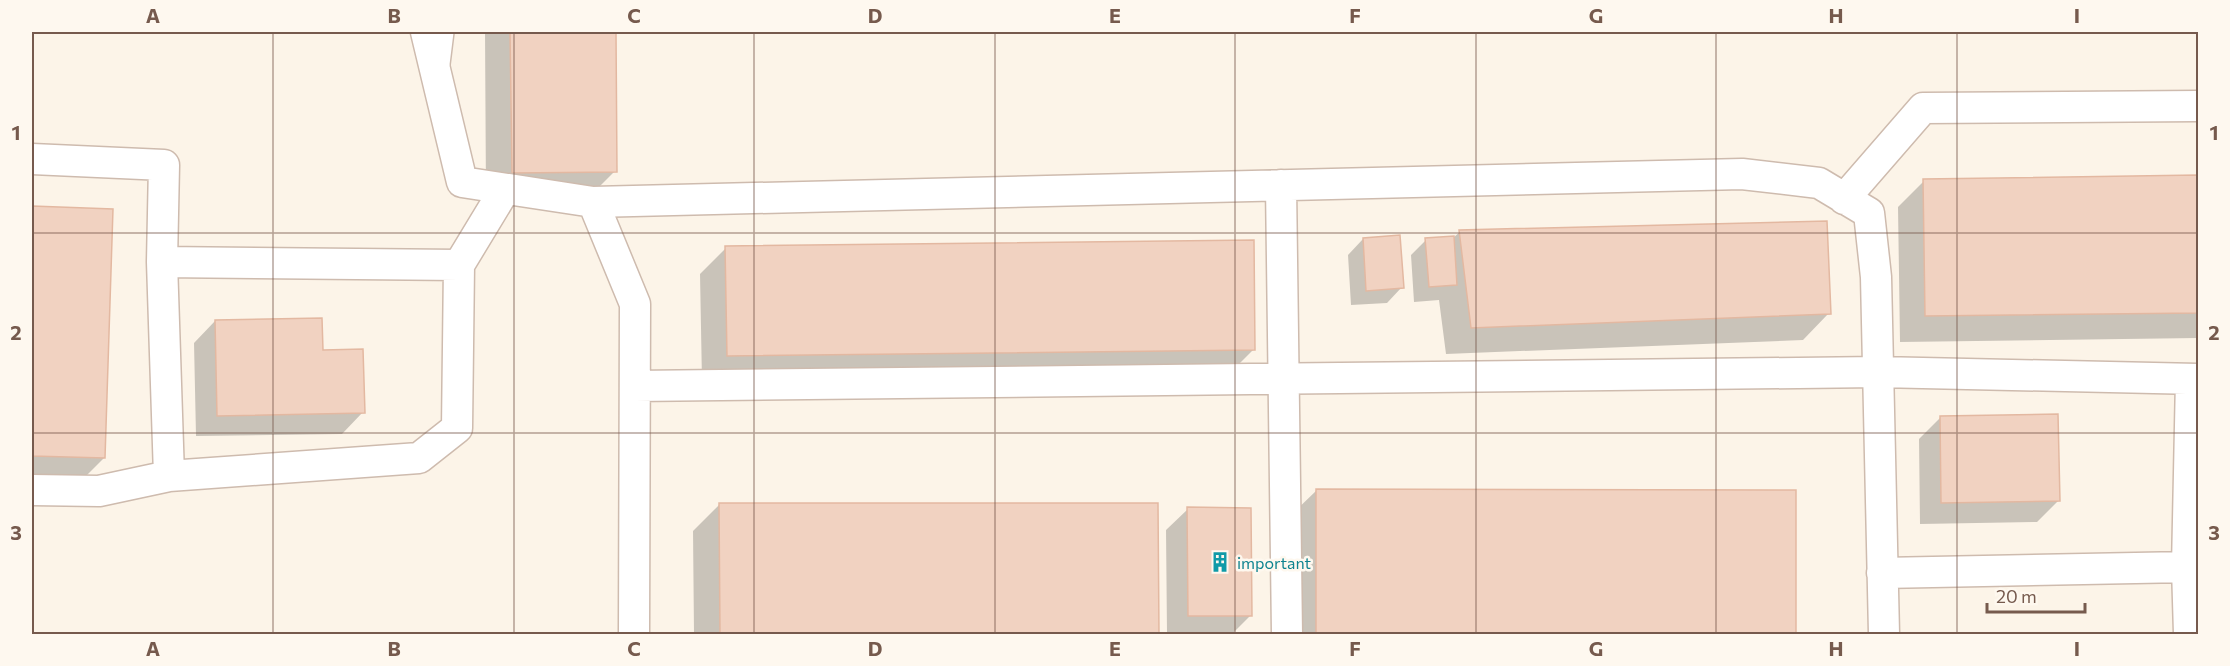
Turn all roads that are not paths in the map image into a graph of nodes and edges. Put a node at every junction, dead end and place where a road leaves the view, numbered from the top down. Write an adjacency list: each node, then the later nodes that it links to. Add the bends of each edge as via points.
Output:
1 (426, 32): 3 (street)
2 (446, 32): 3 (lane)
3 (439, 82): 7 (street, via 462,182)
4 (2199, 106): 8 (street, via 1923,108)
5 (32, 159): 10 (street, via 164,165)
6 (1281, 185): 8 (street, via 1742,174 1819,183); 9 (street); 13 (street)
7 (505, 189): 9 (street); 11 (street)
8 (1844, 199): 12 (street, via 1869,213 1876,277)
9 (592, 202): 15 (street, via 635,304)
10 (162, 262): 11 (street); 16 (street)
11 (459, 265): 16 (street, via 457,428 419,458)
12 (1878, 372): 13 (street); 14 (street); 19 (street)
13 (1283, 379): 15 (street); 21 (street)
14 (2195, 379): 18 (street)
15 (635, 386): 20 (street)
16 (169, 476): 17 (street, via 99,491)
17 (32, 490)
18 (2187, 567): 19 (street); 23 (street)
19 (1882, 573): 22 (street)
20 (634, 634)
21 (1287, 634)
22 (1884, 634)
23 (2189, 634)

